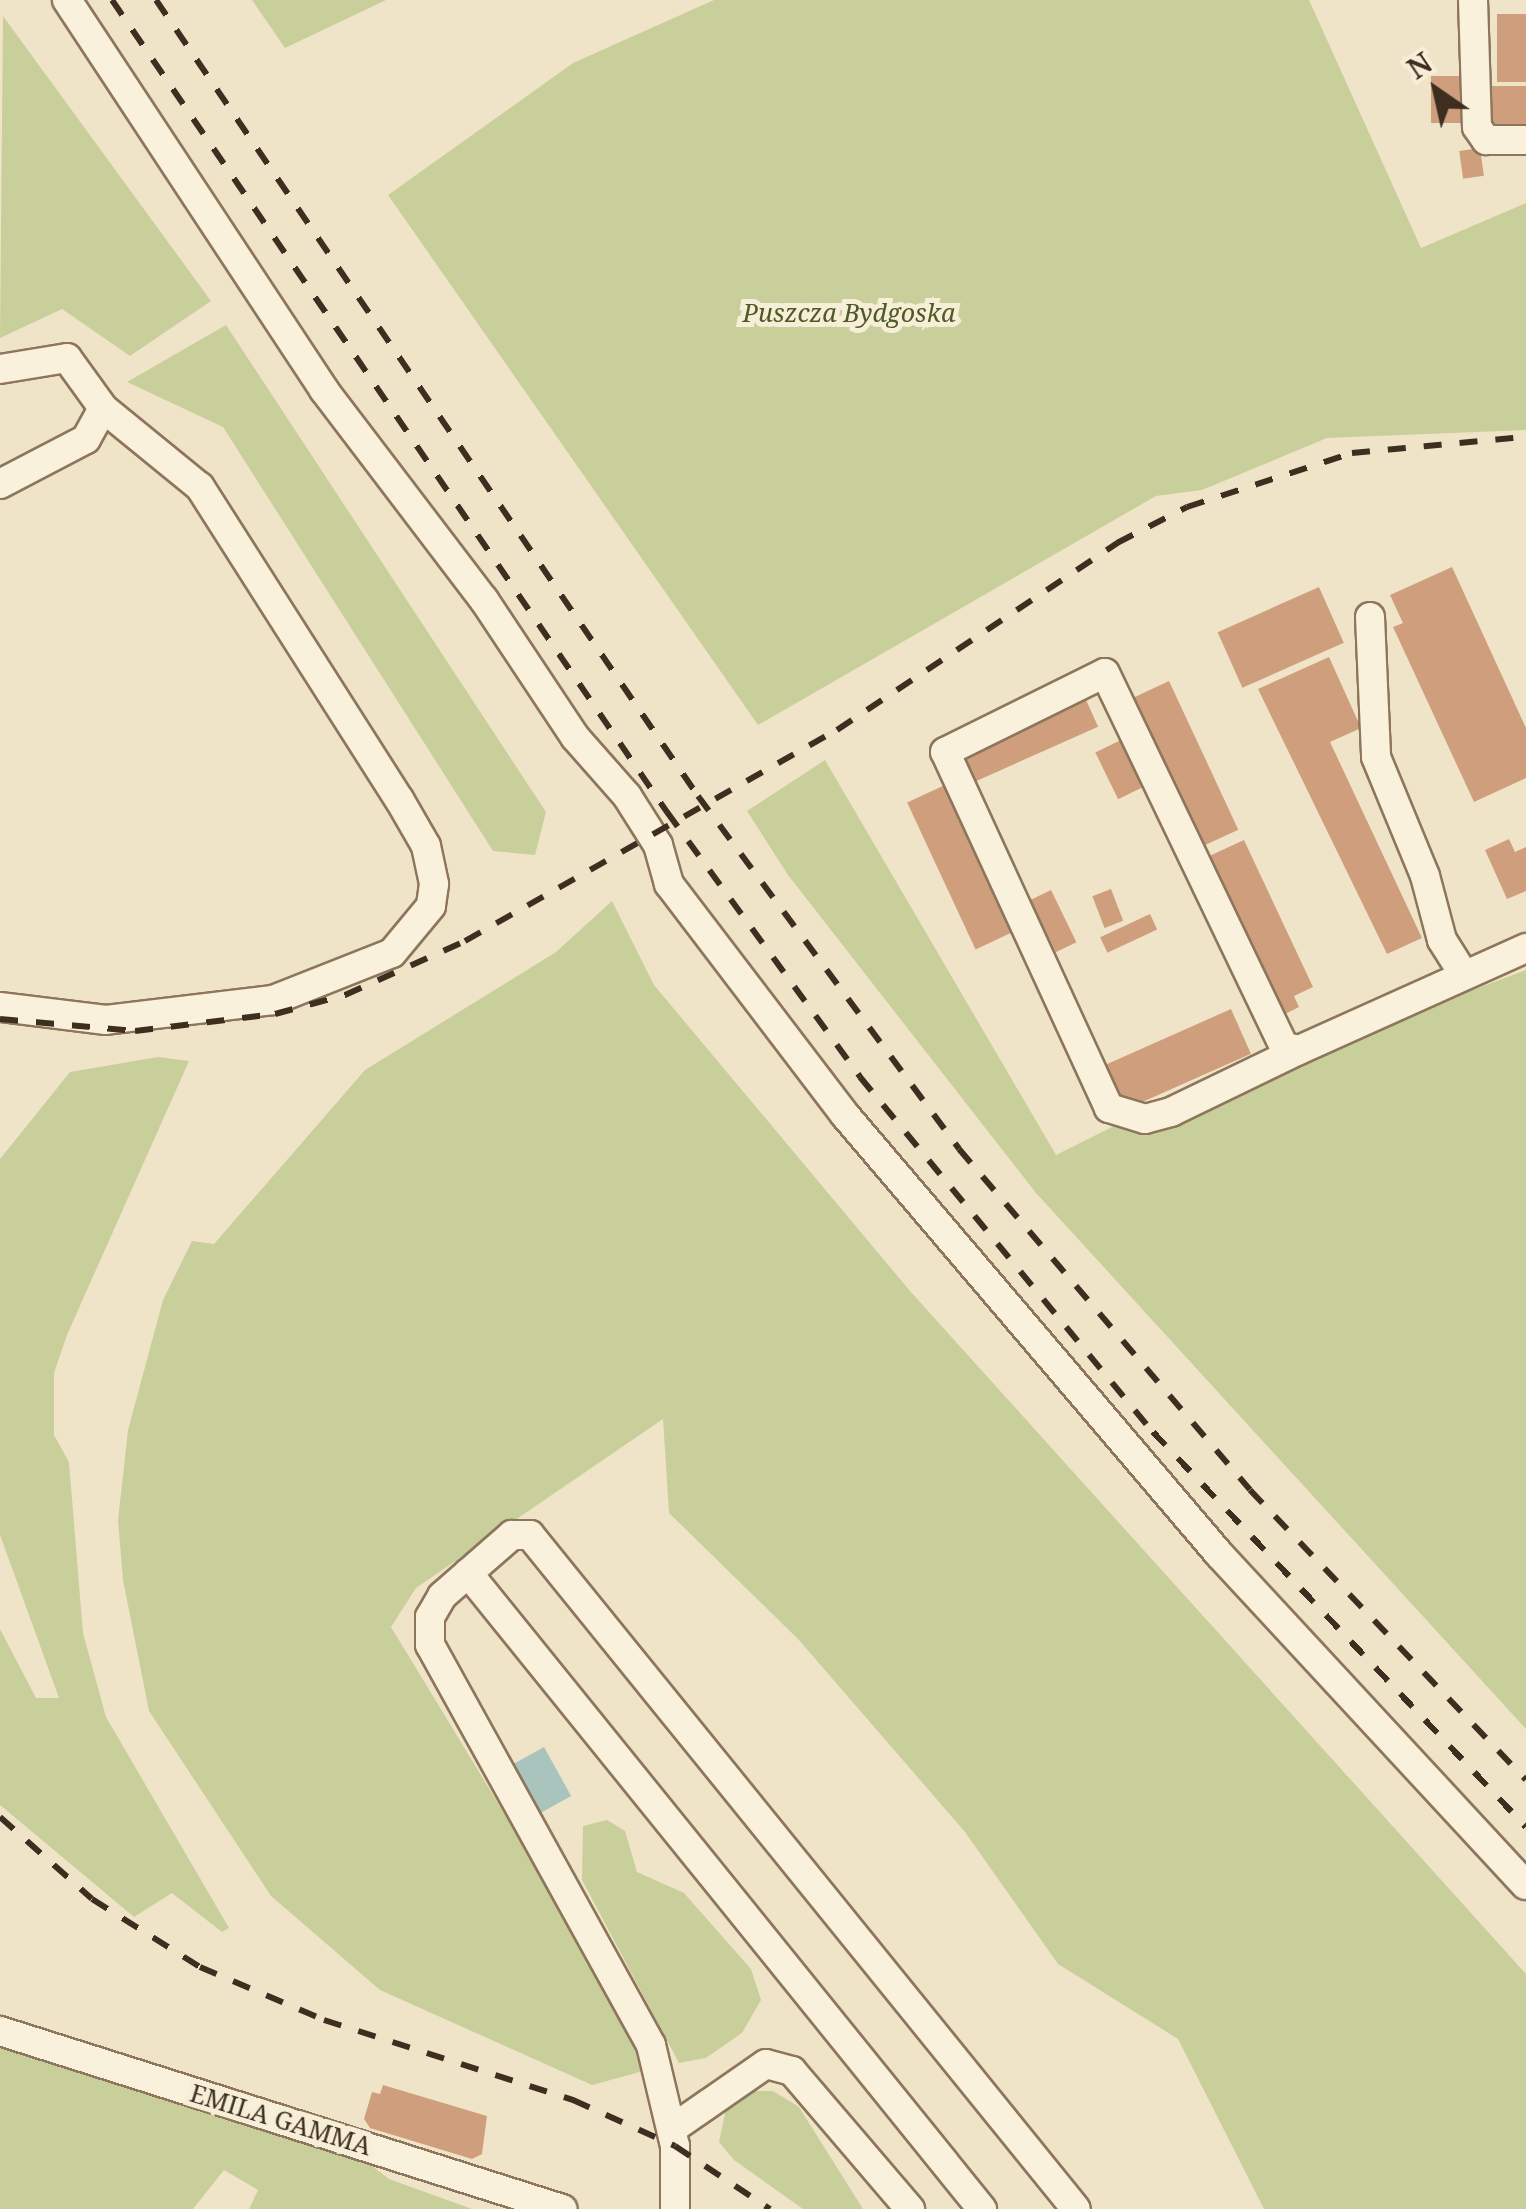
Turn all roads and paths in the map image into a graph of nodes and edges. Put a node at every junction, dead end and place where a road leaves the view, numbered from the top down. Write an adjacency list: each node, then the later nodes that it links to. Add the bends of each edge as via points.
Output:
1 (67, 0): 13 (street, via 324,390 484,600 575,737 626,796 658,844 669,884 845,1116 1128,1451)
2 (1472, 0): 3 (street, via 1477,127 1486,140)
3 (1526, 140)
4 (0, 369): 5 (street, via 66,358)
5 (103, 408): 6 (street, via 86,439); 10 (street, via 200,487 426,846 431,906 392,953 273,1000 106,1020)
6 (0, 484)
7 (1370, 617): 9 (street, via 1376,758 1426,876 1442,940)
8 (1526, 948): 9 (street)
9 (1464, 974): 11 (street)
10 (0, 1007)
11 (1300, 1050): 11 (street, via 1284,1047 1270,1030 1105,673 944,752 1109,1108 1145,1119 1171,1112)
12 (468, 1573): 15 (street, via 434,1607 430,1646 642,2028); 19 (street); 20 (street, via 512,1535 530,1535)
13 (1526, 1885)
14 (0, 2031): 16 (street, EMILA GAMMA)
15 (672, 2129): 17 (street); 18 (street, via 766,2064 792,2071)
16 (562, 2209)
17 (675, 2209)
18 (910, 2209)
19 (982, 2209)
20 (1076, 2209)

